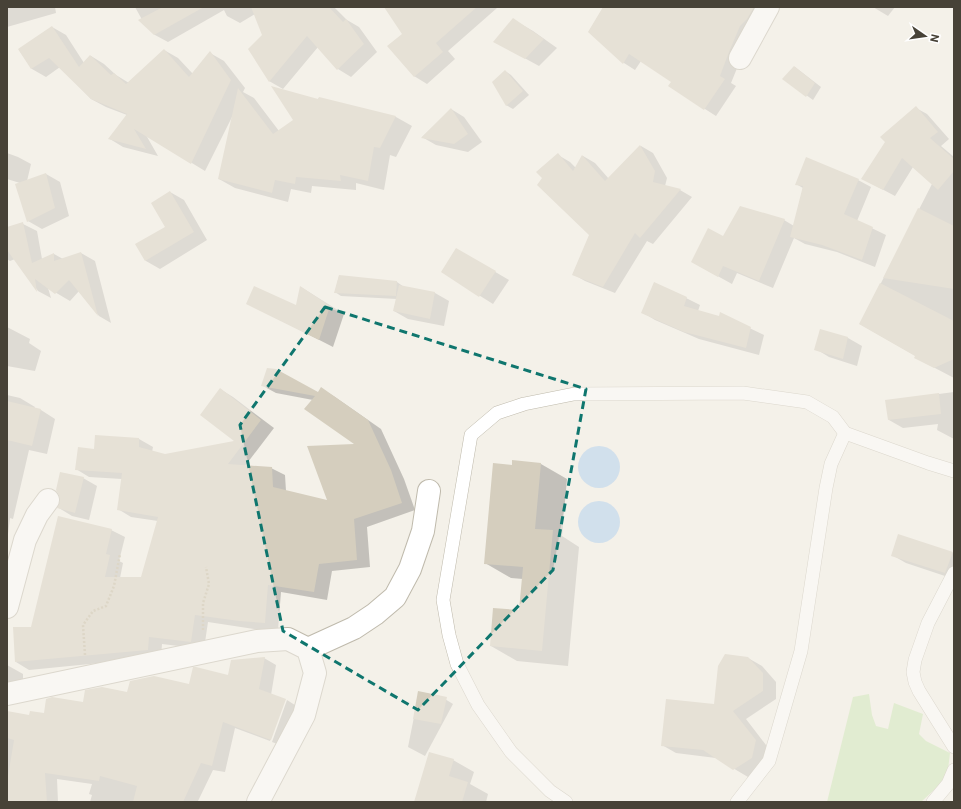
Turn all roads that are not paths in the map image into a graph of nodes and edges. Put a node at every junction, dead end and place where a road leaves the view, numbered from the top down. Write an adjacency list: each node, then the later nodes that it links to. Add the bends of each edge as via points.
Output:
1 (768, 7): 2 (street)
2 (740, 58)
3 (845, 433): 4 (lane); 14 (lane, via 834,417 807,402 743,393 636,393 574,394 524,404 497,413 472,435 444,600 449,635 457,664 478,705 511,752); 15 (lane, via 831,464 801,651 769,761)
4 (954, 471)
5 (429, 491): 9 (street, via 423,531 410,569 395,597 354,628)
6 (48, 500): 8 (street, via 37,515 25,540)
7 (954, 573): 11 (lane, via 928,623 913,672 919,691)
8 (7, 607)
9 (308, 649): 10 (street, via 288,639 257,641); 13 (street, via 316,673 304,715)
10 (7, 694)
11 (954, 747)
12 (954, 770): 16 (lane, via 948,784)
13 (258, 802)
14 (566, 802)
15 (737, 802)
16 (933, 802)

